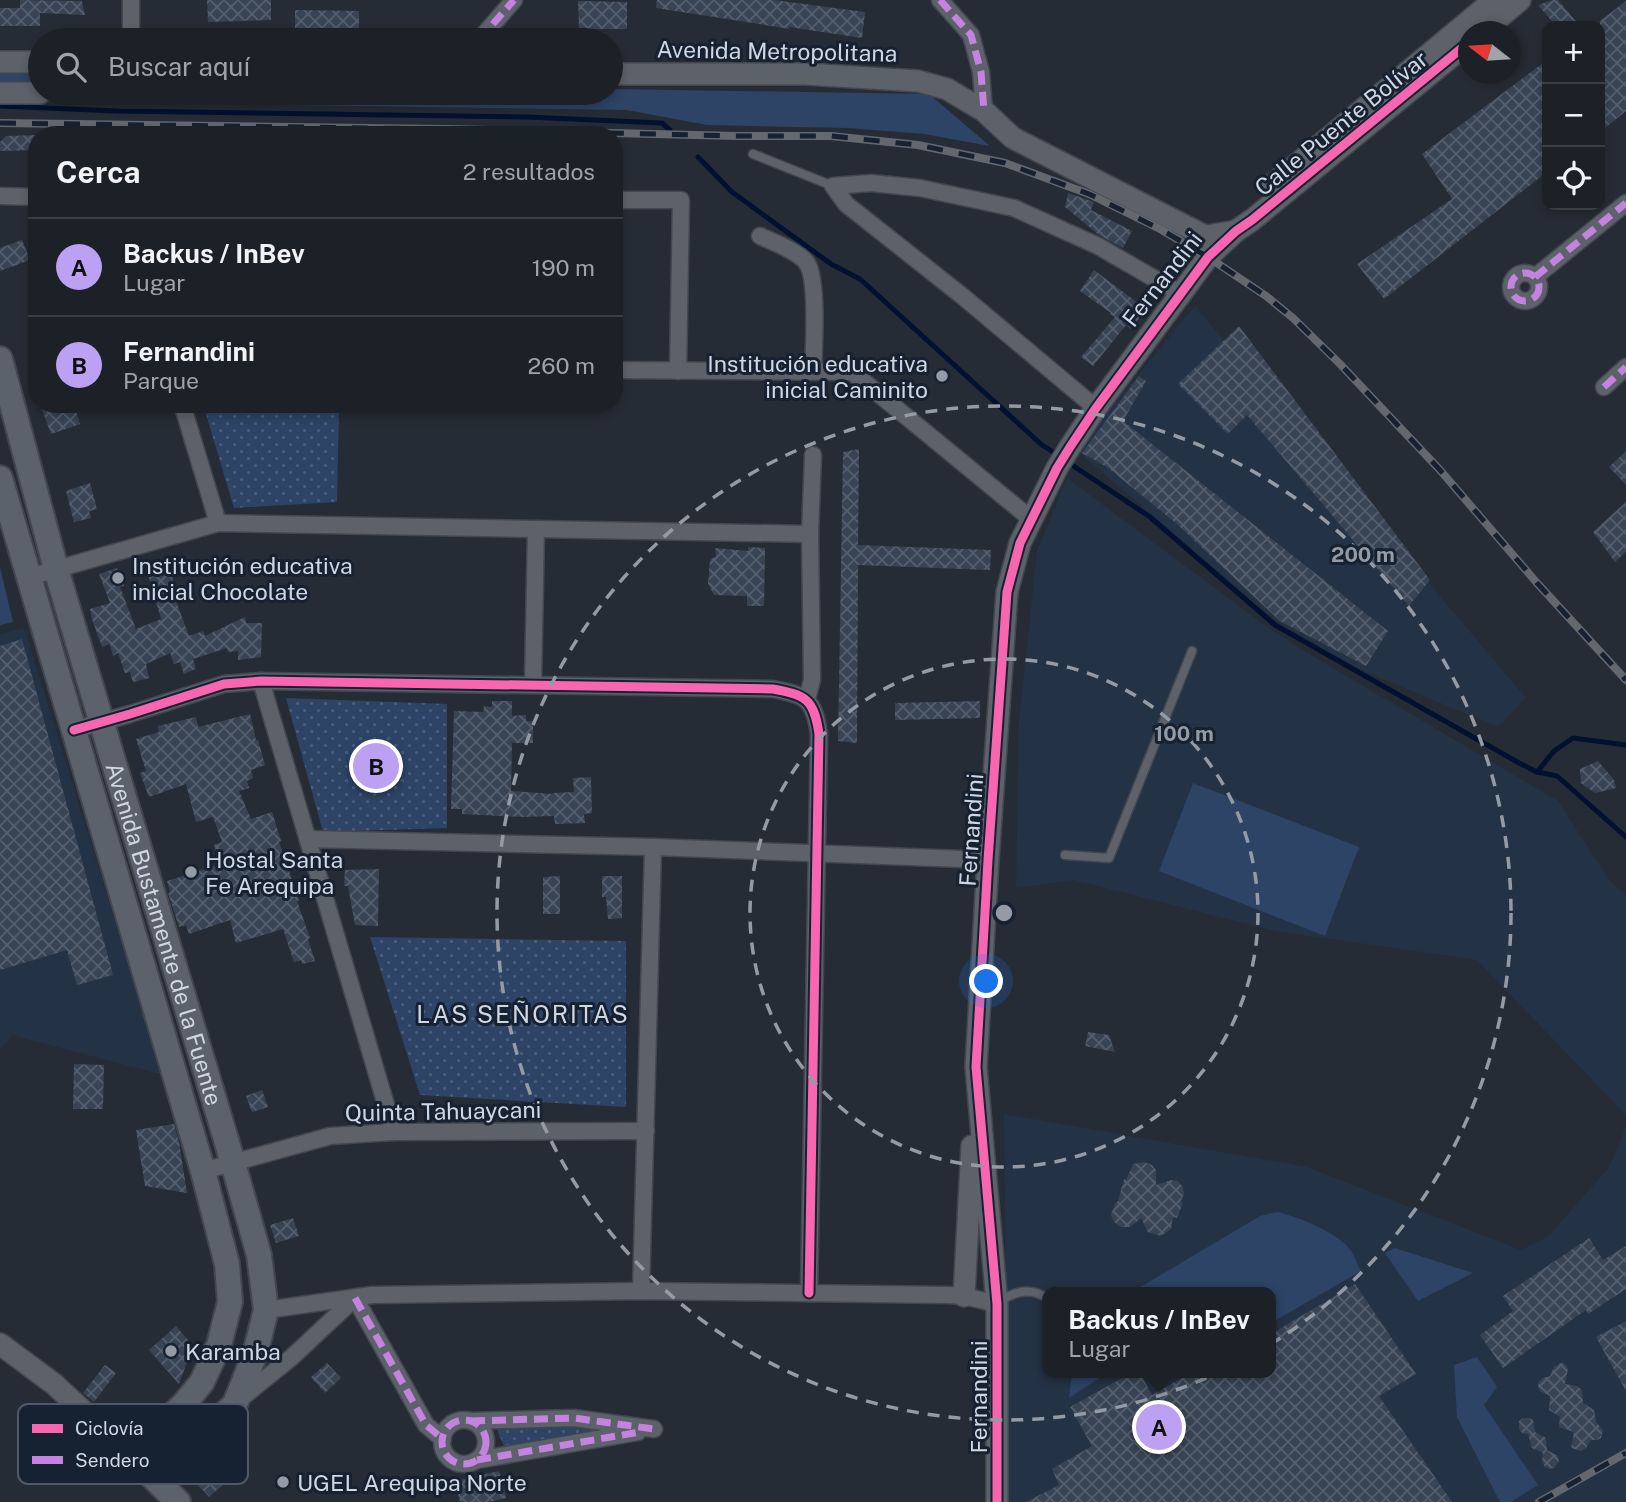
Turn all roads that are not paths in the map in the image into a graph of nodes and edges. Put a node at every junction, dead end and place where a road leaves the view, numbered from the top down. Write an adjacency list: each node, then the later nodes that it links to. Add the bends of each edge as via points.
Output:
1 (131, 0): 7 (street)
2 (514, 0): 8 (street)
3 (940, 0): 16 (street, via 971,35 982,72)
4 (1494, 0): 10 (street, Calle Puente Bolívar)
5 (1520, 0): 6 (street)
6 (1495, 21)
7 (131, 28)
8 (490, 28)
9 (1458, 47): 10 (street, Calle Puente Bolívar)
10 (1444, 52): 23 (street, Calle Puente Bolívar)
11 (0, 62): 12 (street)
12 (28, 62)
13 (623, 74): 16 (street, Avenida Metropolitana, via 805,74 918,81 947,89)
14 (0, 93): 15 (street)
15 (28, 93)
16 (984, 111): 23 (street, Avenida Metropolitana, via 1013,138 1199,233)
17 (753, 153): 18 (lane)
18 (833, 186): 26 (street, via 871,183 920,188 1014,208 1098,246); 33 (street, via 846,204)
19 (0, 196): 20 (street)
20 (28, 197)
21 (623, 200): 30 (street, via 681,200)
22 (1626, 203): 25 (street)
23 (1236, 231): 26 (street, Fernandini, via 1208,257)
24 (760, 236): 31 (street, via 788,248 807,263 814,289)
25 (1535, 278)
26 (1181, 294): 33 (street, Fernandini)
27 (0, 359): 41 (main road, Avenida Bustamente de la Fuente)
28 (1626, 367): 32 (street)
29 (623, 370): 30 (street)
30 (678, 371): 31 (street)
31 (813, 371): 37 (street, via 852,372)
32 (1604, 387)
33 (1096, 408): 37 (street, Fernandini)
34 (185, 413): 38 (street)
35 (813, 455): 40 (street)
36 (0, 478): 42 (main road, Avenida Bustamente de la Fuente)
37 (1031, 519): 53 (street, Fernandini, via 1007,592)
38 (218, 523): 39 (street); 41 (street)
39 (537, 529): 40 (street); 45 (street)
40 (810, 534): 46 (street, via 812,680)
41 (56, 569): 42 (street); 47 (main road, Avenida Bustamente de la Fuente)
42 (29, 577): 48 (main road, Avenida Bustamente de la Fuente)
43 (1192, 651): 52 (lane, via 1109,858)
44 (261, 681): 45 (street); 47 (street, via 224,684); 49 (street)
45 (533, 684): 46 (street, via 773,689)
46 (807, 699): 51 (street, via 819,734)
47 (101, 722): 48 (street); 57 (main road, Avenida Bustamente de la Fuente)
48 (74, 730): 58 (main road, Avenida Bustamente de la Fuente)
49 (308, 839): 50 (street); 55 (street)
50 (653, 847): 51 (street); 56 (street)
51 (816, 854): 53 (street); 60 (street)
52 (1065, 855)
53 (988, 860): 54 (street, Fernandini)
54 (976, 1067): 62 (street); 64 (street, Fernandini)
55 (394, 1132): 56 (street, Quinta Tahuaycani); 57 (street, Quinta Tahuaycani, via 330,1136)
56 (646, 1132): 59 (street)
57 (233, 1163): 58 (street, Quinta Tahuaycani); 65 (main road, Avenida Bustamente de la Fuente, via 259,1255)
58 (203, 1171): 68 (main road, Avenida Bustamente de la Fuente, via 228,1264 230,1303 219,1345 202,1382)
59 (641, 1291): 60 (street); 63 (street)
60 (809, 1293): 62 (street)
61 (1042, 1295): 64 (lane, via 1011,1294)
62 (964, 1296): 64 (street)
63 (355, 1298): 65 (street); 69 (street); 71 (street, via 426,1425)
64 (997, 1304): 75 (street, Fernandini)
65 (266, 1310): 69 (main road, Avenida Bustamente de la Fuente, via 255,1354)
66 (0, 1344): 67 (street)
67 (76, 1404)
68 (184, 1404)
69 (234, 1404)
70 (471, 1421): 71 (street, via 456,1422); 72 (street, via 485,1435 485,1449); 72 (street, via 574,1418 654,1429)
71 (443, 1439): 72 (street, via 445,1453 456,1463)
72 (477, 1460)
73 (160, 1484): 74 (main road)
74 (178, 1502)
75 (996, 1502)

